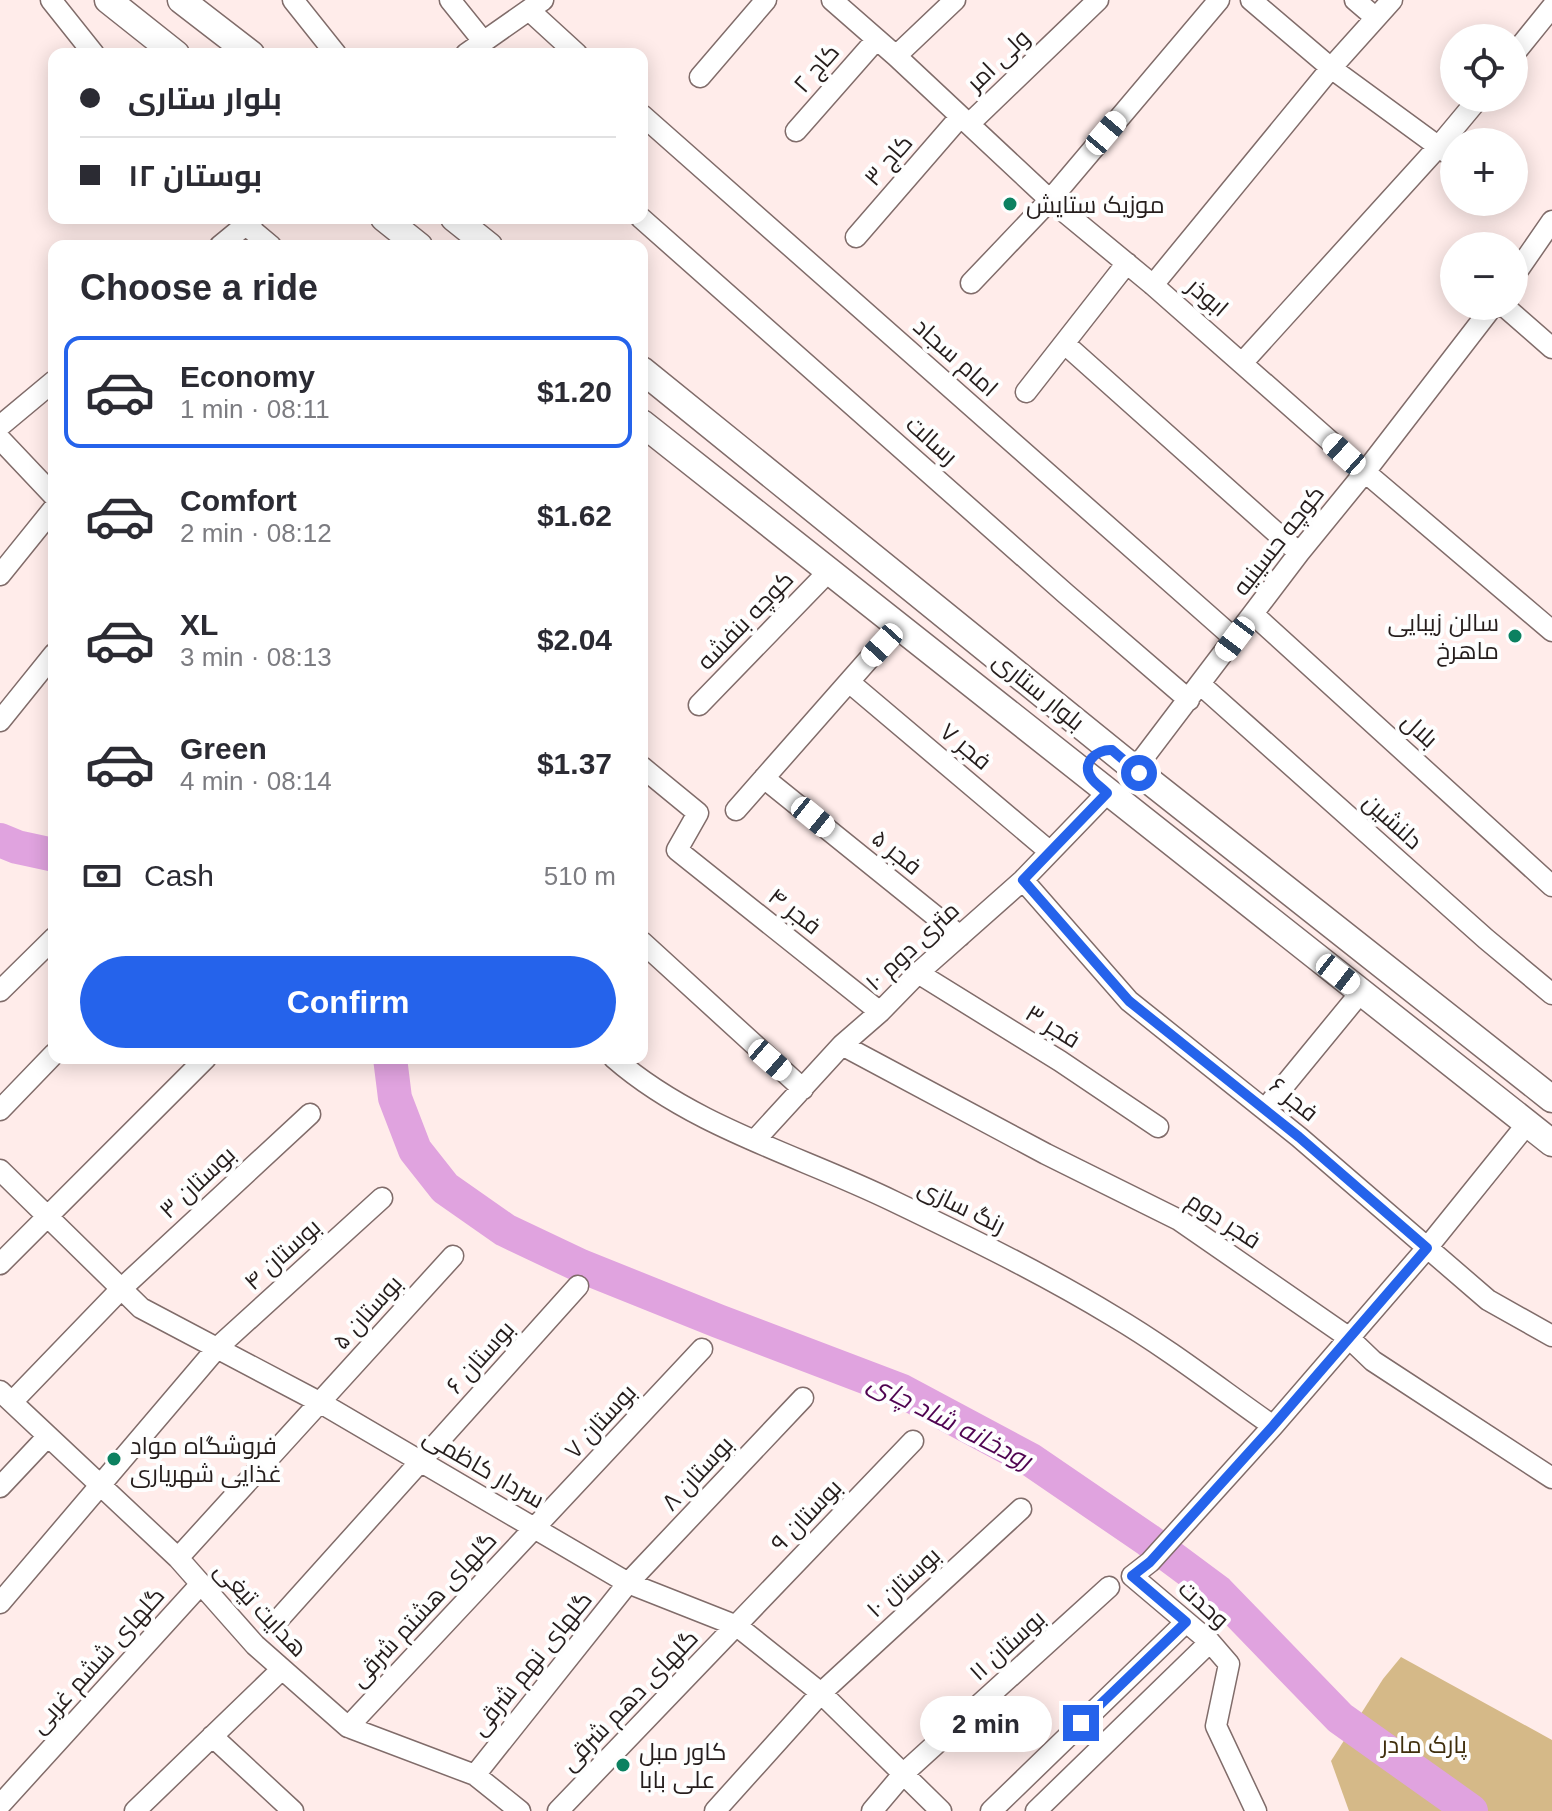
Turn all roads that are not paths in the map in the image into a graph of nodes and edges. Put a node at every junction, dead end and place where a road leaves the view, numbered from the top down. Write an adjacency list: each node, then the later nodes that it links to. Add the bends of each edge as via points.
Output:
1 (51, 0): 20 (street)
2 (108, 0): 21 (main road)
3 (181, 0): 22 (main road)
4 (293, 0): 23 (street)
5 (450, 0): 19 (street)
6 (766, 0): 28 (street)
7 (832, 0): 18 (street, ابوذر)
8 (955, 0): 26 (street)
9 (1098, 0): 30 (street, ولی امر)
10 (1219, 0): 34 (street)
11 (1251, 0): 27 (street)
12 (1355, 0): 16 (street)
13 (1392, 0): 16 (street)
14 (537, 5): 19 (street); 25 (street)
15 (1552, 7): 17 (street)
16 (1376, 18): 27 (street)
17 (1528, 37)
18 (876, 40): 26 (street, ابوذر); 31 (street, کاج ۲)
19 (483, 41): 24 (street)
20 (89, 48)
21 (168, 48)
22 (243, 48)
23 (331, 48)
24 (474, 48)
25 (572, 48)
26 (896, 56): 30 (street, ابوذر)
27 (1331, 68): 32 (street); 49 (street)
28 (700, 77)
29 (648, 120): 70 (street, امام سجاد)
30 (965, 120): 34 (street, ابوذر); 41 (street, کاج ۳)
31 (796, 131)
32 (1440, 148)
33 (1440, 158): 54 (street)
34 (1050, 200): 47 (street, ابوذر); 48 (street)
35 (1552, 221): 46 (street)
36 (239, 224): 42 (street)
37 (241, 224): 43 (street)
38 (392, 224): 44 (main road)
39 (462, 224): 45 (main road)
40 (648, 224): 73 (street, رسالت, via 1066,594)
41 (856, 237)
42 (225, 240)
43 (263, 240)
44 (412, 240)
45 (482, 240)
46 (1528, 256)
47 (1127, 263): 49 (street, ابوذر); 52 (street)
48 (971, 283)
49 (1153, 285): 54 (street, ابوذر)
50 (1482, 320): 61 (street, کوچه حسینیه)
51 (1520, 320): 53 (street)
52 (1065, 344): 57 (street); 64 (street)
53 (1552, 348)
54 (1243, 362): 61 (street, ابوذر)
55 (648, 375): 76 (main road, بلوار ستاری)
56 (48, 386): 58 (street)
57 (1026, 392)
58 (0, 426)
59 (648, 428): 65 (main road, بلوار ستاری)
60 (0, 439): 62 (street)
61 (1365, 472): 64 (street, کوچه حسینیه); 69 (street, ابوذر)
62 (48, 490)
63 (48, 515): 66 (street)
64 (1299, 553): 67 (street, کوچه حسینیه)
65 (829, 571): 68 (main road, بلوار ستاری); 74 (street, کوچه بنفشه)
66 (0, 575)
67 (1253, 614): 70 (street, کوچه حسینیه); 85 (street, بلال)
68 (898, 626): 72 (street); 80 (main road, بلوار ستاری)
69 (1552, 631)
70 (1235, 639): 73 (street, کوچه حسینیه)
71 (48, 661): 75 (street)
72 (849, 682): 79 (street); 83 (street, فجر ۷)
73 (1195, 692): 78 (street, کوچه حسینیه); 92 (street, دلنشین)
74 (699, 705)
75 (0, 721)
76 (1112, 750): 78 (main road, بلوار ستاری); 80 (main road, via 1091,757)
77 (648, 772): 93 (street, فجر ۴, via 698,813 677,850)
78 (1143, 776): 82 (main road, via 1154,794 1145,807); 99 (main road, بلوار ستاری)
79 (764, 778): 81 (street); 86 (street, فجر ۵)
80 (1099, 785): 82 (main road, بلوار ستاری); 83 (street, ۱۰ متری دوم)
81 (736, 810)
82 (1130, 811): 91 (main road, بلوار ستاری)
83 (1049, 851): 84 (street, ۱۰ متری دوم)
84 (1023, 880): 86 (street, ۱۰ متری دوم); 100 (street, فجر ۶, via 1129,1001)
85 (1552, 886)
86 (960, 936): 89 (street, ۱۰ متری دوم)
87 (48, 944): 90 (street)
88 (648, 947): 98 (street)
89 (918, 973): 93 (street, ۱۰ متری دوم); 104 (street, فجر ۳)
90 (0, 991)
91 (1361, 992): 100 (street); 103 (main road, بلوار ستاری)
92 (1552, 994)
93 (880, 1012): 94 (street, ۱۰ متری دوم)
94 (842, 1045): 98 (street, ۱۰ متری دوم); 116 (street, فجر دوم, via 1179,1220)
95 (48, 1060): 101 (street)
96 (200, 1064): 109 (street)
97 (621, 1064): 105 (street, رنگ سازی, via 682,1105)
98 (803, 1089): 105 (street, ۱۰ متری دوم)
99 (1552, 1099)
100 (1265, 1109): 110 (street, فجر ۶)
101 (0, 1110)
102 (310, 1114): 114 (street, بوستان ۳)
103 (1527, 1124): 106 (main road, بلوار ستاری); 110 (street)
104 (1158, 1127)
105 (755, 1140): 122 (street, رنگ سازی, via 1014,1260 1153,1341)
106 (1552, 1143)
107 (0, 1170): 109 (street, سردار کاظمی)
108 (382, 1198): 117 (street, بوستان ۴)
109 (46, 1218): 112 (street); 114 (street, سردار کاظمی)
110 (1427, 1248): 115 (street, فجر ۶, via 1488,1300); 116 (street)
111 (453, 1256): 121 (street, بوستان ۵)
112 (0, 1264)
113 (578, 1286): 125 (street, بوستان ۶)
114 (121, 1289): 117 (street, سردار کاظمی, via 141,1308); 119 (street, بوستان ۳)
115 (1552, 1336)
116 (1348, 1337): 122 (street); 126 (street, فجر دوم, via 1373,1361)
117 (217, 1348): 121 (street, سردار کاظمی); 127 (street, بوستان ۴)
118 (702, 1349): 130 (street, بوستان ۷)
119 (6, 1397): 123 (street, هدایت تیغی)
120 (803, 1398): 132 (street, بوستان ۸)
121 (321, 1403): 125 (street, سردار کاظمی); 131 (street, بوستان ۵)
122 (1273, 1426): 137 (street, وحدت, via 1132,1576)
123 (48, 1436): 127 (street, هدایت تیغی); 128 (street)
124 (913, 1441): 138 (street, بوستان ۹)
125 (420, 1462): 130 (street, سردار کاظمی); 136 (street, بوستان ۶)
126 (1552, 1478)
127 (100, 1485): 131 (street, هدایت تیغی); 135 (street, بوستان ۴)
128 (0, 1487)
129 (1021, 1509): 141 (street, بوستان ۱۰)
130 (536, 1528): 132 (street, سردار کاظمی); 142 (street, گلهای هشتم شرقی)
131 (178, 1558): 133 (street, هدایت تیغی)
132 (628, 1583): 138 (street, سردار کاظمی); 145 (street, گلهای نهم شرقی)
133 (200, 1585): 140 (street, هدایت تیغی); 146 (street, گلهای ششم غربی)
134 (1109, 1587): 144 (street, بوستان ۱۱)
135 (0, 1603)
136 (278, 1620)
137 (1186, 1622): 139 (street, وحدت); 155 (street)
138 (737, 1626): 141 (street, سردار کاظمی); 151 (street, گلهای دهم شرقی)
139 (1210, 1642): 147 (street, وحدت, via 1229,1664 1216,1726); 156 (street)
140 (282, 1669): 142 (street, هدایت تیغی); 143 (street)
141 (821, 1693): 144 (street, سردار کاظمی); 152 (street, بوستان ۱۰)
142 (348, 1727): 145 (street, هدایت تیغی)
143 (212, 1736): 148 (street); 149 (street)
144 (904, 1773): 153 (street, بوستان ۱۱); 154 (street, سردار کاظمی)
145 (475, 1775): 150 (street, هدایت تیغی)
146 (0, 1805)
147 (1249, 1808)
148 (135, 1811)
149 (293, 1811)
150 (520, 1811)
151 (558, 1811)
152 (715, 1811)
153 (872, 1811)
154 (941, 1811)
155 (991, 1811)
156 (1036, 1811)

